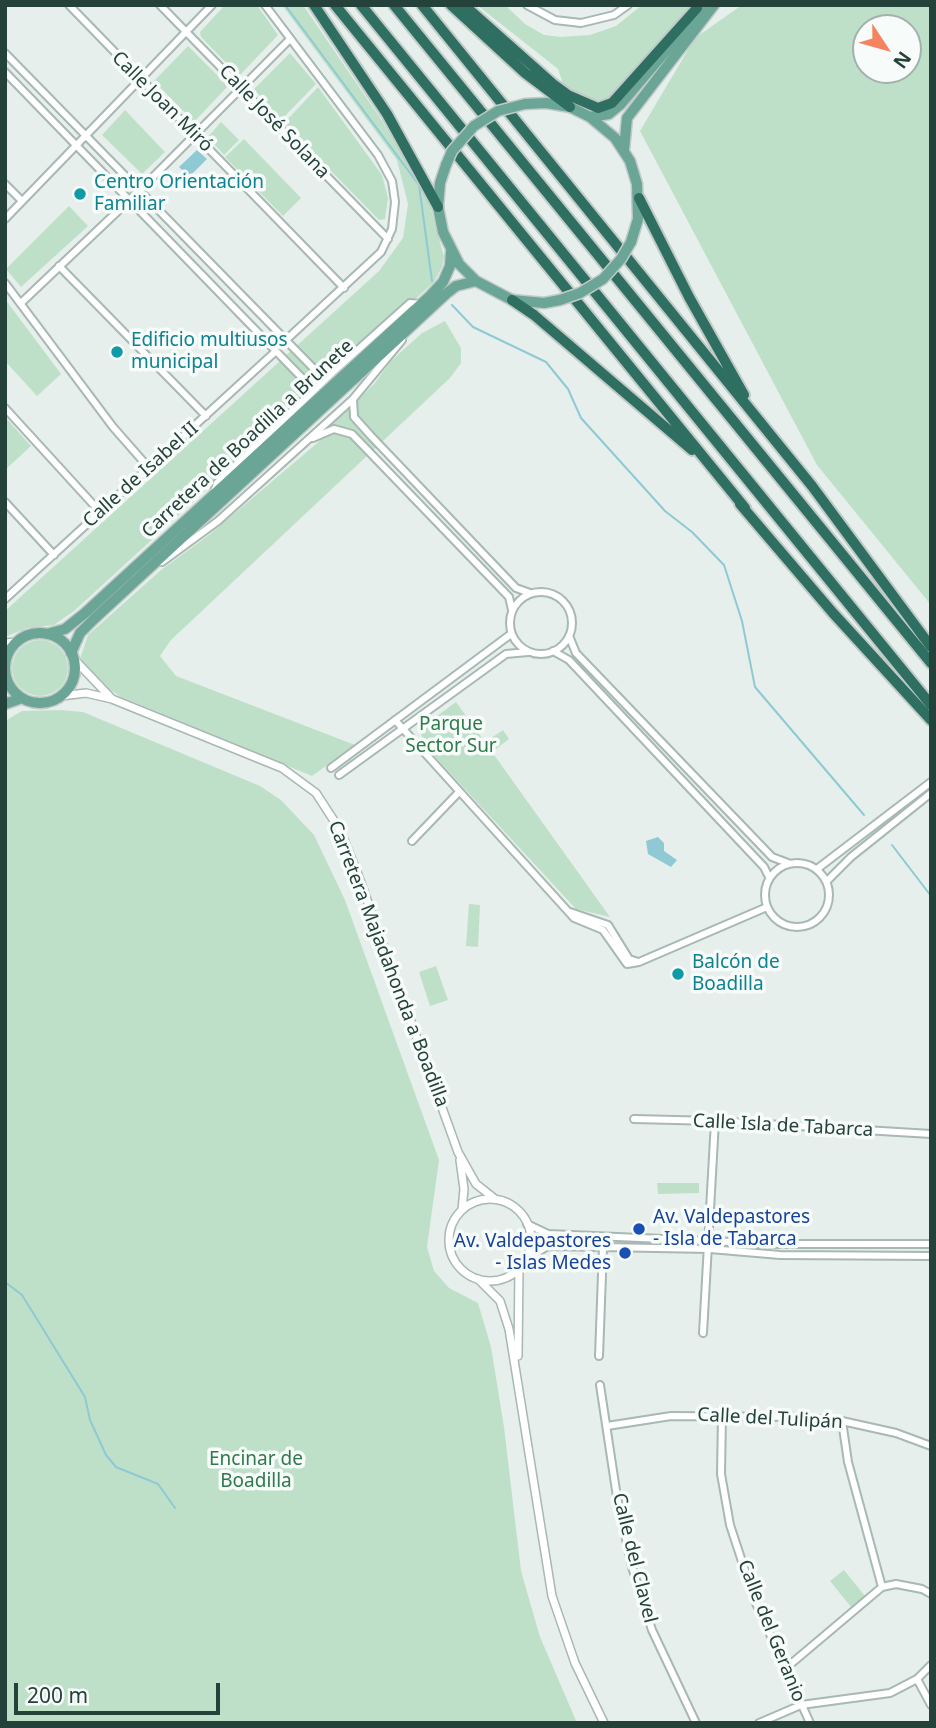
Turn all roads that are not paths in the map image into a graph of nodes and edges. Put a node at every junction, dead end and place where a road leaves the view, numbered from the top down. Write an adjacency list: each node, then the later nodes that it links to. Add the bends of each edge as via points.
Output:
1 (68, 5): 20 (street, Calle Joan Miró)
2 (160, 5): 16 (street, Calle José Solana)
3 (212, 5): 16 (street)
4 (265, 5): 17 (street)
5 (314, 5): 33 (highway, via 387,114)
6 (335, 5): 57 (highway)
7 (362, 5): 79 (highway)
8 (394, 5): 73 (highway)
9 (422, 5): 53 (highway)
10 (451, 5): 22 (highway)
11 (464, 5): 15 (highway, via 552,84 598,108 612,103)
12 (527, 5): 13 (street, via 555,20 581,23 614,15)
13 (628, 5)
14 (714, 5): 27 (main road, via 627,118)
15 (701, 6): 23 (main road, via 620,105 609,114)
16 (186, 32): 20 (street); 21 (street, Calle José Solana)
17 (290, 39): 21 (street); 35 (street, via 385,167 395,202)
18 (5, 53): 25 (street)
19 (5, 72): 26 (street)
20 (140, 80): 24 (street, Calle Joan Miró); 25 (street)
21 (241, 89): 24 (street); 35 (street, Calle José Solana)
22 (570, 107): 23 (main road); 33 (main road, bridge, via 525,104 498,111 474,126 452,151 440,183)
23 (590, 117): 27 (main road)
24 (195, 135): 29 (street); 40 (street, Calle Joan Miró)
25 (86, 136): 26 (street); 29 (street)
26 (77, 146): 31 (street); 32 (street)
27 (624, 150): 30 (main road)
28 (5, 184): 32 (street)
29 (140, 190): 31 (street); 45 (street)
30 (639, 198): 41 (main road, bridge, via 631,242 603,279 560,300); 53 (highway, via 729,372)
31 (129, 199): 37 (street); 46 (street)
32 (22, 201): 34 (street)
33 (438, 207): 36 (main road)
34 (5, 219)
35 (388, 239): 40 (street)
36 (451, 251): 38 (main road); 43 (main road, Carretera de Boadilla a Brunete, via 443,282)
37 (59, 266): 42 (street); 51 (street)
38 (476, 281): 41 (main road); 44 (main road, Carretera de Boadilla a Brunete, via 456,286)
39 (5, 283): 42 (street)
40 (344, 288): 45 (street)
41 (512, 300): 57 (highway, via 684,442)
42 (21, 303): 54 (street)
43 (421, 304): 47 (street, via 410,303); 55 (main road, Carretera de Boadilla a Brunete)
44 (410, 329): 49 (street); 61 (main road, Carretera de Boadilla a Brunete)
45 (286, 340): 47 (street, via 317,372)
46 (276, 351): 48 (street, via 306,382); 51 (street, Calle de Isabel II)
47 (333, 372): 48 (street)
48 (307, 396): 55 (street, via 217,483)
49 (353, 399): 52 (street); 60 (street, via 354,417 373,438 516,588)
50 (5, 408): 58 (street)
51 (206, 416): 54 (street, Calle de Isabel II)
52 (297, 449): 61 (street, via 211,528); 63 (street, via 334,429 352,433 509,597)
53 (791, 460): 69 (highway)
54 (149, 468): 58 (street, Calle de Isabel II)
55 (214, 494): 64 (main road, Carretera de Boadilla a Brunete, via 85,613 65,629)
56 (5, 502): 59 (street)
57 (745, 508): 81 (highway)
58 (101, 513): 59 (street, Calle de Isabel II)
59 (54, 555): 62 (street, Calle de Isabel II)
60 (530, 593): 63 (street); 66 (street, via 541,591 564,601 570,612)
61 (117, 598): 72 (main road, Carretera de Boadilla a Brunete, via 80,633)
62 (5, 599)
63 (512, 610): 65 (street)
64 (47, 634): 67 (main road); 72 (main road, via 61,641)
65 (512, 634): 71 (street); 80 (street)
66 (569, 636): 70 (street); 89 (street, via 576,653 762,848)
67 (18, 642): 68 (street); 74 (main road, via 7,658)
68 (5, 643)
69 (931, 647)
70 (553, 651): 71 (street); 91 (street, via 569,660)
71 (528, 652): 82 (street, via 506,653)
72 (72, 655): 75 (main road, via 74,676); 77 (street, Carretera Majadahonda a Boadilla)
73 (931, 663)
74 (6, 678): 76 (main road)
75 (61, 696): 76 (main road, via 45,703); 77 (street, Carretera Majadahonda a Boadilla)
76 (22, 698): 78 (main road)
77 (113, 699): 97 (street, Carretera Majadahonda a Boadilla, via 282,768 318,796 340,830 357,872)
78 (5, 704)
79 (931, 705)
80 (395, 720): 82 (street); 83 (street)
81 (931, 720)
82 (402, 729): 84 (street); 86 (street)
83 (331, 768)
84 (339, 775)
85 (931, 782): 90 (street)
86 (459, 792): 88 (street); 93 (street, via 576,920 603,930 622,960 633,965)
87 (931, 793): 92 (street)
88 (412, 841)
89 (788, 863): 90 (street, via 803,862); 91 (street)
90 (817, 869): 92 (street)
91 (769, 877): 93 (street)
92 (827, 881): 93 (street, via 829,901 810,924 780,923)
93 (767, 908)
94 (634, 1119): 95 (street, Calle Isla de Tabarca)
95 (715, 1121): 96 (street, Calle Isla de Tabarca); 101 (street)
96 (931, 1134)
97 (458, 1152): 98 (street, Carretera Majadahonda a Boadilla, via 476,1184); 99 (street, Carretera Majadahonda a Boadilla)
98 (495, 1199): 99 (street, via 483,1199); 100 (street, via 514,1207)
99 (462, 1210): 108 (street, via 449,1231 449,1243 457,1266)
100 (527, 1224): 101 (street, via 548,1234); 106 (street)
101 (711, 1239): 102 (street); 104 (street)
102 (931, 1244)
103 (603, 1247): 104 (street); 106 (street, via 548,1246); 110 (street)
104 (710, 1249): 105 (street, via 780,1255); 109 (street)
105 (931, 1256)
106 (526, 1259): 107 (street)
107 (519, 1268): 108 (street, via 500,1280); 111 (street)
108 (478, 1279): 111 (street, via 500,1301)
109 (703, 1333)
110 (599, 1356)
111 (518, 1374): 124 (street, via 552,1596 575,1663)
112 (600, 1385): 115 (street, Calle del Clavel)
113 (722, 1415): 114 (street, Calle del Tulipán); 115 (street, Calle del Tulipán, via 659,1417); 120 (street, Calle del Geranio, via 722,1474 730,1525 755,1601)
114 (842, 1421): 116 (street, Calle del Tulipán); 117 (street, via 848,1462)
115 (607, 1426): 125 (street, Calle del Clavel, via 632,1567 652,1630)
116 (931, 1446)
117 (882, 1587): 118 (street, via 896,1584); 120 (street)
118 (931, 1594)
119 (931, 1665): 121 (street)
120 (786, 1668): 122 (street, Calle del Geranio)
121 (917, 1679): 122 (street, via 890,1693); 123 (street)
122 (801, 1705): 126 (street); 127 (street, Calle del Geranio)
123 (931, 1705)
124 (604, 1723)
125 (696, 1723)
126 (759, 1723)
127 (810, 1723)

